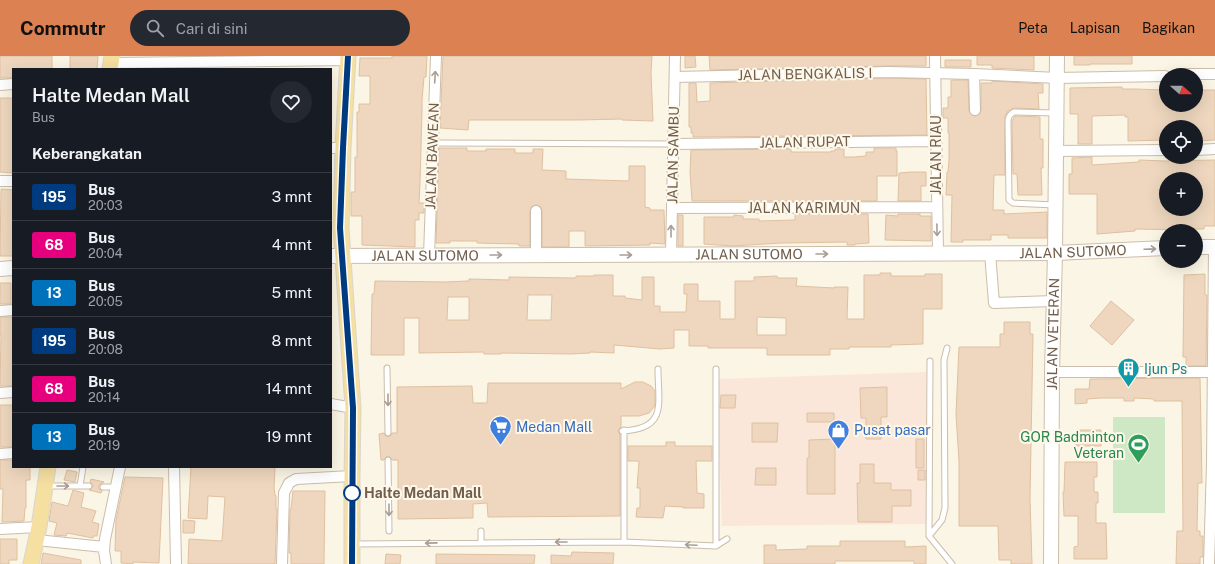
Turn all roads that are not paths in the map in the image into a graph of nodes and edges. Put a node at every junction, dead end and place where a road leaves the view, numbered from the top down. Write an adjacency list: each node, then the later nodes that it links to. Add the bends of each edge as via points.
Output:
1 (436, 56): 19 (street, JALAN BAWEAN, one-way to 1)
2 (675, 56): 12 (street, JALAN SAMBU)
3 (935, 56): 7 (street, JALAN RIAU)
4 (1057, 56): 13 (main road, JALAN VETERAN)
5 (348, 58): 6 (street); 21 (main road)
6 (111, 63)
7 (936, 73): 8 (street, JALAN BENGKALIS I); 12 (street, JALAN BENGKALIS I); 18 (street, JALAN RIAU)
8 (974, 74): 13 (street, JALAN BENGKALIS I); 16 (street)
9 (1203, 74): 10 (street)
10 (1215, 74)
11 (1159, 76): 13 (street, JALAN BENGKALIS I)
12 (675, 77): 20 (street, JALAN SAMBU)
13 (1057, 78): 17 (main road, JALAN VETERAN)
14 (12, 84): 15 (street)
15 (0, 85)
16 (975, 110)
17 (1056, 113): 25 (main road, JALAN VETERAN); 28 (lane, via 1014,112 1010,114 1008,123 1009,200)
18 (936, 141): 20 (street, JALAN RUPAT); 29 (street, JALAN RIAU)
19 (432, 143): 20 (lane); 41 (street, JALAN BAWEAN)
20 (674, 144): 30 (street, JALAN SAMBU)
21 (337, 148): 40 (main road, via 340,228)
22 (1159, 150): 25 (street)
23 (1203, 150): 24 (street)
24 (1215, 150)
25 (1056, 152): 28 (main road, JALAN VETERAN)
26 (0, 181): 27 (street)
27 (12, 181)
28 (1056, 205): 37 (main road, JALAN VETERAN)
29 (937, 207): 30 (street, JALAN KARIMUN); 35 (street, JALAN RIAU, one-way to 35)
30 (672, 208): 39 (street, JALAN SAMBU, one-way to 30)
31 (536, 211): 38 (street)
32 (1203, 247): 33 (main road)
33 (1214, 247): 53 (street)
34 (1159, 248): 37 (main road, JALAN SUTOMO, one-way to 34)
35 (938, 253): 36 (main road, JALAN SUTOMO); 39 (main road, JALAN SUTOMO, one-way to 35)
36 (990, 253): 37 (main road, JALAN SUTOMO); 44 (street, via 994,303)
37 (1055, 253): 44 (main road, JALAN VETERAN)
38 (536, 255): 39 (main road, JALAN SUTOMO, one-way to 39); 41 (main road, JALAN SUTOMO, one-way to 38)
39 (671, 255)
40 (337, 256): 41 (main road, JALAN SUTOMO); 57 (main road)
41 (429, 256)
42 (12, 268): 43 (main road)
43 (0, 269)
44 (1054, 301): 52 (main road, JALAN VETERAN)
45 (12, 310): 46 (street)
46 (0, 311)
47 (947, 348): 77 (lane, via 944,360 945,508 942,520)
48 (930, 361): 77 (lane)
49 (387, 368): 58 (lane, one-way to 58)
50 (658, 369): 79 (lane, via 658,410 651,424 644,428 623,430)
51 (716, 369): 82 (lane)
52 (1052, 372): 53 (street); 90 (main road, JALAN VETERAN)
53 (1212, 372): 62 (street)
54 (12, 392): 55 (street)
55 (0, 393)
56 (332, 404): 57 (street)
57 (353, 408): 67 (main road)
58 (388, 433)
59 (12, 453): 60 (street)
60 (0, 454)
61 (388, 460): 74 (lane, one-way to 74)
62 (1214, 464): 91 (street)
63 (48, 468): 68 (main road)
64 (83, 468): 69 (lane)
65 (120, 468): 72 (street)
66 (174, 468): 86 (street)
67 (352, 476): 81 (main road); 87 (street, via 296,478 289,483 284,493)
68 (46, 486): 69 (lane, one-way to 69); 76 (main road)
69 (80, 486): 70 (lane)
70 (89, 486)
71 (103, 487): 72 (lane)
72 (116, 487): 83 (street)
73 (0, 529): 76 (street)
74 (389, 531)
75 (481, 531): 80 (lane)
76 (38, 533): 83 (street); 84 (main road)
77 (929, 536): 89 (lane)
78 (727, 539): 82 (lane)
79 (624, 542): 80 (lane, one-way to 80); 82 (lane, one-way to 79)
80 (481, 543): 81 (lane, one-way to 81)
81 (352, 544): 88 (main road)
82 (716, 546)
83 (104, 547): 85 (street)
84 (31, 564)
85 (106, 564)
86 (176, 564)
87 (282, 564)
88 (352, 564)
89 (952, 564)
90 (1051, 564)
91 (1209, 564)

